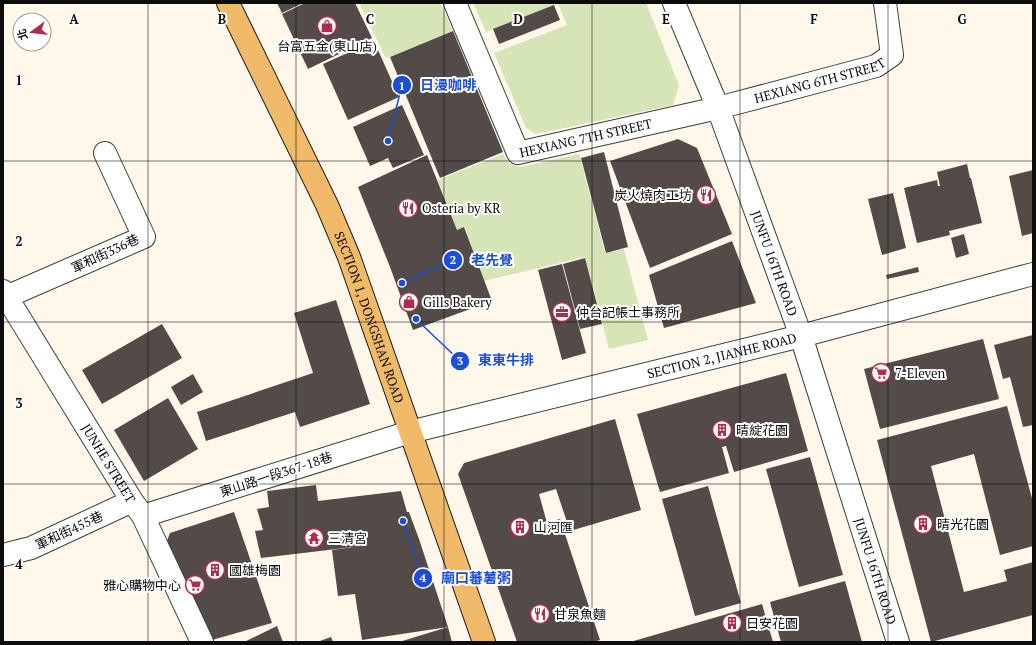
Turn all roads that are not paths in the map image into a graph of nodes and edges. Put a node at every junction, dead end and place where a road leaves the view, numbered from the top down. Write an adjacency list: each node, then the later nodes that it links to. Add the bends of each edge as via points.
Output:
1 (228, 3): 10 (main road, SECTION 1, DONGSHAN ROAD, via 327,205 349,257)
2 (455, 3): 5 (street, HEXIANG 7TH STREET, via 518,153)
3 (674, 3): 5 (street, JUNFU 16TH ROAD)
4 (885, 3): 5 (street, HEXIANG 6TH STREET, via 892,55 876,66)
5 (718, 108): 9 (street, JUNFU 16TH ROAD)
6 (105, 153): 8 (street, 軍和街336巷, via 144,238)
7 (1033, 274): 9 (street, SECTION 2, JIANHE ROAD)
8 (5, 294): 11 (street, JUNHE STREET)
9 (801, 336): 10 (street, SECTION 2, JIANHE ROAD); 15 (street, JUNFU 16TH ROAD)
10 (410, 432): 11 (street, 東山路一段367-18巷); 14 (main road, SECTION 1, DONGSHAN ROAD)
11 (138, 508): 12 (street, 軍和街455巷, via 31,548); 13 (street, JUNHE STREET)
12 (3, 555)
13 (202, 642)
14 (484, 642)
15 (898, 642)

